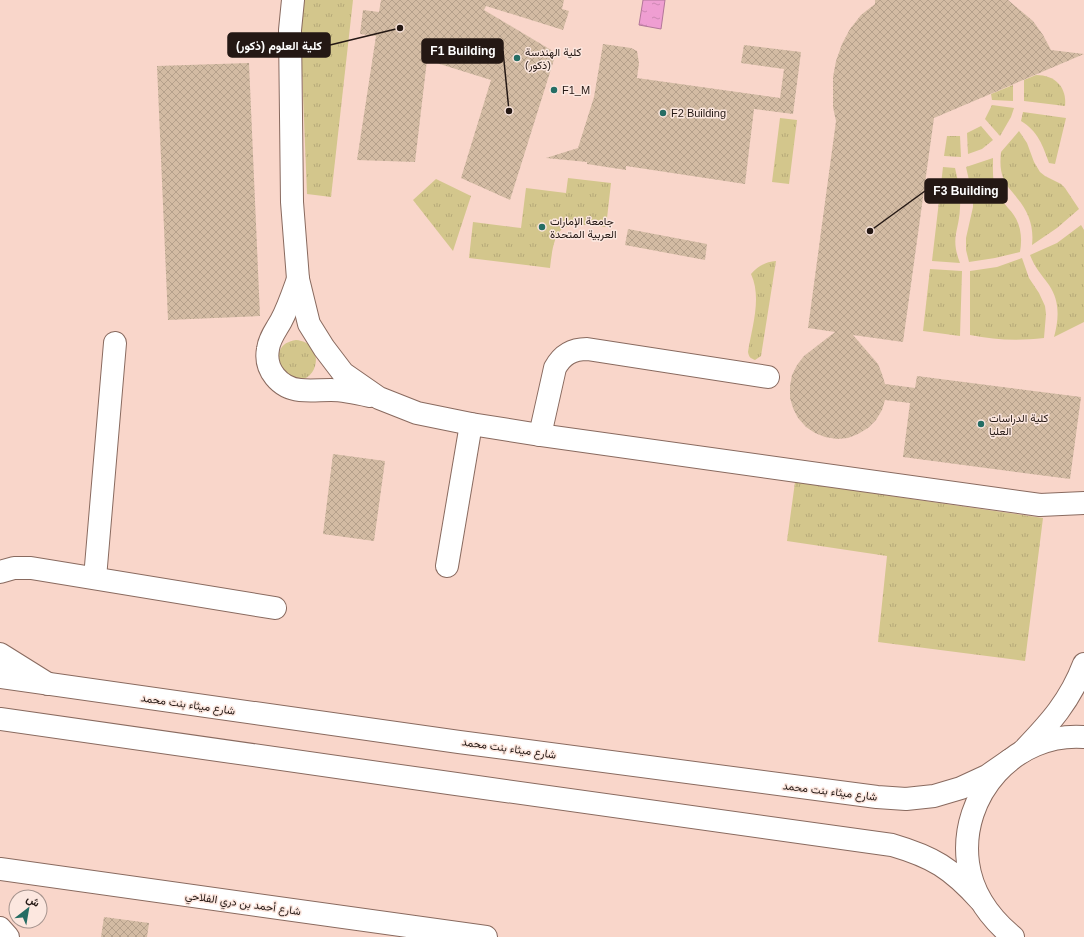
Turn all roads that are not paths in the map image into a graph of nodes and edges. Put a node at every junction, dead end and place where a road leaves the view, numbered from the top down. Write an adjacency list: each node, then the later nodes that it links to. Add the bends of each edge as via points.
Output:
1 (293, 0): 2 (main road, via 290,30 292,202)
2 (298, 279): 5 (main road, via 309,324 324,348 343,373); 5 (main road, via 270,341 267,358 272,374 281,383 293,389 333,390)
3 (115, 343): 11 (main road)
4 (768, 377): 7 (main road, via 579,349 564,355 555,368)
5 (379, 398): 6 (main road, via 417,413)
6 (471, 424): 7 (main road); 9 (main road)
7 (540, 435): 8 (main road, via 1040,506)
8 (1083, 503)
9 (447, 566)
10 (0, 572): 11 (main road, via 14,568 31,568)
11 (96, 578): 12 (main road)
12 (275, 608)
13 (0, 654): 16 (main road)
14 (1084, 664): 19 (main road, via 1073,689 1053,720)
15 (0, 678): 16 (main road, شارع ميثاء بنت محمد)
16 (48, 684): 19 (main road, شارع ميثاء بنت محمد, via 458,742 877,797 906,799 934,796 961,788 980,779)
17 (0, 719): 21 (main road, via 892,845 918,852 941,864 962,880)
18 (1084, 736): 19 (main road, via 1057,738 1039,743)
19 (1016, 755): 21 (main road, via 984,788 970,824 968,863)
20 (0, 869): 23 (main road, شارع أحمد بن دري الفلاحي)
21 (980, 900): 26 (main road, via 990,915)
22 (0, 928): 24 (main road)
23 (403, 931): 25 (main road, شارع أحمد بن دري الفلاحي)
24 (8, 937)
25 (486, 937)
26 (1012, 937)

